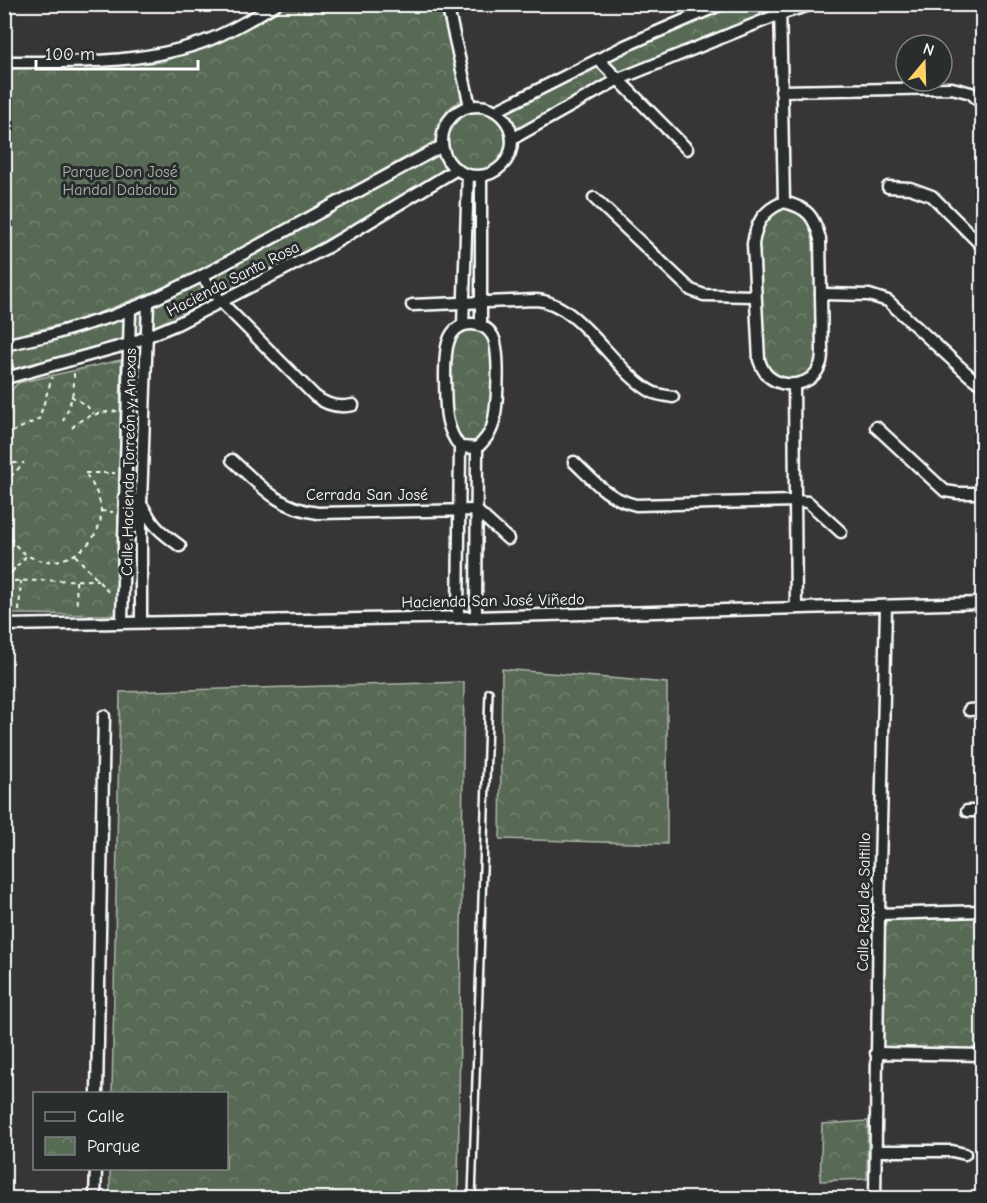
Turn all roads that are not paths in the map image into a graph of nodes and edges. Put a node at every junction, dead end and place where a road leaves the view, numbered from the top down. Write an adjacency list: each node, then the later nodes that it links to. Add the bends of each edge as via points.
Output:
1 (276, 4): 7 (street, via 211,39 171,52 109,60)
2 (447, 4): 11 (street)
3 (722, 4): 6 (street)
4 (813, 4): 5 (street)
5 (780, 9): 8 (street); 9 (street)
6 (599, 60): 8 (street); 12 (street)
7 (4, 62)
8 (619, 79): 13 (street); 15 (street)
9 (782, 91): 10 (street, via 952,88 971,93); 21 (street)
10 (982, 104)
11 (470, 106): 12 (street); 14 (street, via 448,120)
12 (496, 111): 13 (street, via 505,119)
13 (512, 139): 18 (street, via 504,163)
14 (442, 146): 16 (street); 23 (street, Hacienda Santa Rosa)
15 (687, 149)
16 (457, 169): 17 (street); 29 (street, Hacienda Santa Rosa, via 326,248)
17 (468, 175): 18 (street); 26 (street)
18 (481, 176): 27 (street)
19 (888, 187): 22 (street, via 910,188 932,196)
20 (594, 198): 25 (street, via 691,290 704,295)
21 (784, 202): 24 (street, via 808,212 816,226 820,239); 25 (street, via 768,210 754,233)
22 (982, 246)
23 (202, 276): 28 (street, Hacienda Santa Rosa); 29 (street)
24 (821, 294): 39 (street, via 820,366 814,375); 40 (street, via 869,294 888,301)
25 (756, 296): 39 (street, via 762,368 778,382)
26 (464, 302): 27 (street); 30 (street); 32 (street)
27 (481, 302): 33 (street); 41 (street, via 546,300 555,304 639,383 656,394)
28 (148, 303): 31 (street, Hacienda Santa Rosa); 34 (street, Calle Hacienda Torreón y Anexas)
29 (222, 303): 34 (street, Hacienda Santa Rosa); 42 (street, via 315,396 329,405)
30 (412, 305)
31 (130, 309): 35 (street, Calle Hacienda Torreón y Anexas); 36 (street, Hacienda Santa Rosa, via 50,335)
32 (463, 325): 33 (street); 44 (street, via 449,338 445,351 446,421)
33 (481, 325): 45 (street, via 497,345 496,408 492,429)
34 (147, 337): 35 (street, Hacienda Santa Rosa); 51 (street, Calle Hacienda Torreón y Anexas)
35 (129, 344): 38 (street, Hacienda Santa Rosa); 49 (street, Calle Hacienda Torreón y Anexas)
36 (4, 345)
37 (4, 357): 38 (street)
38 (5, 380)
39 (794, 385): 50 (street)
40 (982, 385)
41 (673, 397)
42 (353, 405)
43 (876, 427): 48 (street, via 945,491)
44 (460, 447): 45 (street); 52 (street)
45 (477, 448): 53 (street)
46 (232, 460): 52 (street, Cerrada San José, via 278,501 302,511)
47 (574, 462): 50 (street, via 609,495 636,505)
48 (982, 493)
49 (124, 497): 51 (street); 62 (street, Calle Hacienda Torreón y Anexas)
50 (795, 501): 54 (street, via 808,502); 59 (street)
51 (141, 502): 56 (street, via 154,524); 63 (street, Calle Hacienda Torreón y Anexas)
52 (459, 510): 53 (street, Cerrada San José); 60 (street)
53 (476, 510): 55 (street); 61 (street)
54 (841, 532)
55 (508, 539)
56 (180, 546)
57 (982, 603): 58 (street, Hacienda San José Viñedo)
58 (886, 606): 59 (street, Hacienda San José Viñedo); 72 (street, Calle Real de Saltillo)
59 (796, 608): 61 (street, Hacienda San José Viñedo)
60 (458, 617): 61 (street, Hacienda San José Viñedo); 63 (street, Hacienda San José Viñedo)
61 (476, 617)
62 (122, 622): 63 (street, Hacienda San José Viñedo); 64 (street, Hacienda San José Viñedo)
63 (141, 622)
64 (4, 625)
65 (489, 692): 80 (lane)
66 (982, 709): 67 (street)
67 (969, 710)
68 (104, 716): 75 (street)
69 (967, 811): 70 (street)
70 (982, 811)
71 (982, 911): 72 (street)
72 (879, 914): 73 (street, Calle Real de Saltillo)
73 (876, 1053): 74 (street); 76 (street, Calle Real de Saltillo)
74 (982, 1055)
75 (97, 1092)
76 (876, 1151): 77 (street); 81 (street, Calle Real de Saltillo)
77 (965, 1154)
78 (96, 1170): 79 (street)
79 (95, 1198)
80 (472, 1198)
81 (875, 1198)

